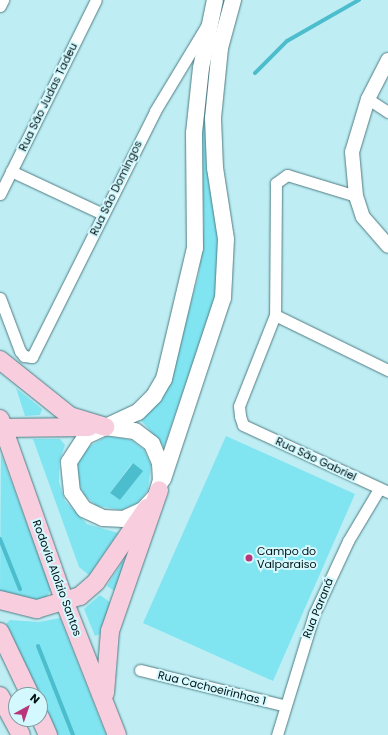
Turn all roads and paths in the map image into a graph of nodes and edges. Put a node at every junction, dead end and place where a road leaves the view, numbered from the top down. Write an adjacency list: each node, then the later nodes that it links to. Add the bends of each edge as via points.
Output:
1 (3, 0): 5 (street)
2 (96, 0): 10 (street, Rua São Judas Tadeu)
3 (215, 0): 6 (main road)
4 (233, 0): 22 (main road, via 220,48 213,118 215,168 226,240 224,298)
5 (0, 6)
6 (210, 21): 13 (street, Rua São Domingos, via 154,111); 20 (main road, via 194,133 197,226 188,291 160,387 138,412)
7 (388, 60): 8 (street)
8 (368, 99): 9 (street); 12 (street, via 353,148)
9 (388, 112)
10 (11, 171): 11 (street, Rua São Judas Tadeu); 13 (street)
11 (0, 194)
12 (356, 196): 14 (street, via 367,222); 16 (street, via 287,175 276,183)
13 (103, 214): 15 (street, Rua São Domingos, via 53,318 28,358 20,351)
14 (388, 246)
15 (0, 298)
16 (275, 314): 18 (street); 21 (street, Rua São Gabriel, via 239,406 243,425)
17 (0, 360): 20 (main road, via 70,416)
18 (388, 370)
19 (1, 425): 20 (main road); 24 (main road, Rodovia Aloízio Santos)
20 (105, 427): 22 (main road, via 135,431 152,444 160,463); 22 (main road, via 86,436 73,452 68,472 74,497 93,515 114,520 134,516)
21 (384, 490): 29 (street, Rua Paraná, via 348,541 314,614)
22 (155, 497): 24 (main road, via 96,582 80,596); 30 (main road, via 110,631 105,667)
23 (0, 600): 24 (main road, via 37,609)
24 (65, 603): 30 (main road, Rodovia Aloízio Santos)
25 (0, 632): 27 (main road)
26 (140, 670): 29 (street, Rua Cachoeirinhas 1)
27 (26, 687)
28 (0, 696): 31 (main road)
29 (284, 705): 33 (street, Rua Paraná)
30 (107, 708): 32 (main road, Rodovia Aloízio Santos)
31 (21, 735)
32 (117, 735)
33 (277, 735)

